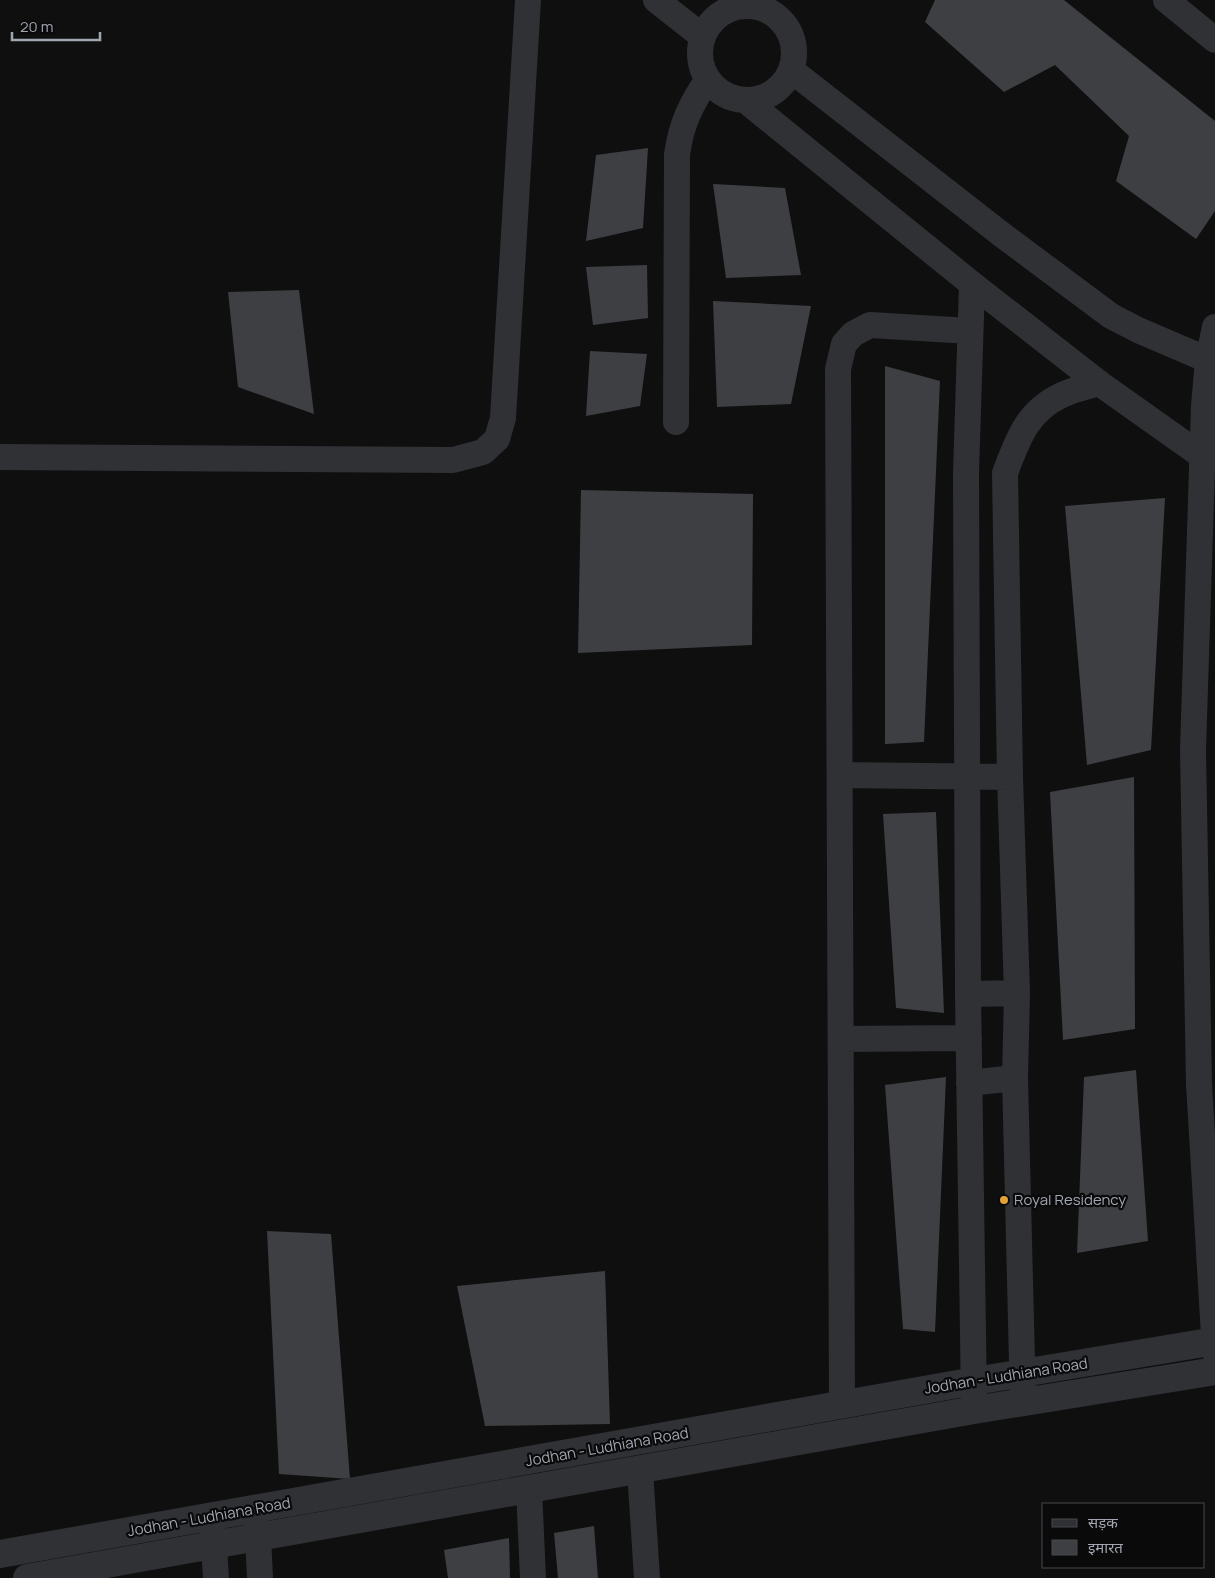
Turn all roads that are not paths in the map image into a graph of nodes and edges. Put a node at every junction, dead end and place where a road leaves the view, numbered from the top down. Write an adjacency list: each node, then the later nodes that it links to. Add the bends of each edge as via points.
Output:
1 (528, 0): 17 (street, via 503,418 497,439 483,452 453,460)
2 (656, 0): 5 (street)
3 (1166, 0): 6 (street)
4 (783, 8): 5 (street, via 734,8 710,24); 7 (street, via 794,55)
5 (703, 37): 8 (street, via 700,52)
6 (1215, 40)
7 (791, 70): 9 (street, via 773,93 760,99); 13 (street, via 1111,316)
8 (708, 79): 9 (street, via 731,98); 15 (street, via 687,115 678,155)
9 (745, 100): 10 (street)
10 (972, 284): 12 (street); 14 (street)
11 (1215, 327): 13 (street)
12 (970, 332): 18 (street); 22 (street, via 870,325 853,334 844,344 838,369)
13 (1208, 360): 16 (street)
14 (1099, 383): 16 (street); 19 (street, via 1063,394 1038,410 1020,434)
15 (676, 422)
16 (1202, 456): 31 (street, via 1193,750 1199,1084)
17 (0, 457)
18 (966, 473): 19 (street); 21 (street)
19 (1005, 473): 20 (street)
20 (1008, 683): 21 (street); 24 (street)
21 (967, 687): 23 (street)
22 (840, 775): 23 (street); 28 (street)
23 (966, 776): 24 (street); 26 (street)
24 (1010, 777): 25 (street)
25 (1017, 993): 26 (street); 29 (street)
26 (968, 994): 27 (street)
27 (969, 1038): 28 (street); 30 (street)
28 (841, 1039): 36 (street)
29 (1015, 1078): 30 (street); 33 (street)
30 (969, 1083): 34 (street)
31 (1214, 1345): 33 (street, Jodhan - Ludhiana Road)
32 (1215, 1371): 35 (street, Jodhan - Ludhiana Road)
33 (1022, 1374): 34 (street, Jodhan - Ludhiana Road); 35 (street)
34 (975, 1381): 36 (street, Jodhan - Ludhiana Road); 37 (street)
35 (1023, 1402): 37 (street, Jodhan - Ludhiana Road)
36 (842, 1404): 40 (street, Jodhan - Ludhiana Road)
37 (974, 1410): 38 (street, Jodhan - Ludhiana Road)
38 (640, 1470): 39 (street, Jodhan - Ludhiana Road); 49 (street)
39 (529, 1489): 42 (street, Jodhan - Ludhiana Road); 48 (street)
40 (254, 1509): 41 (street, Jodhan - Ludhiana Road); 42 (street)
41 (212, 1516): 43 (street); 44 (street, Jodhan - Ludhiana Road)
42 (258, 1537): 43 (street, Jodhan - Ludhiana Road); 47 (street)
43 (215, 1544): 45 (street, Jodhan - Ludhiana Road); 46 (street)
44 (0, 1554)
45 (27, 1578)
46 (216, 1578)
47 (260, 1578)
48 (533, 1578)
49 (647, 1578)

